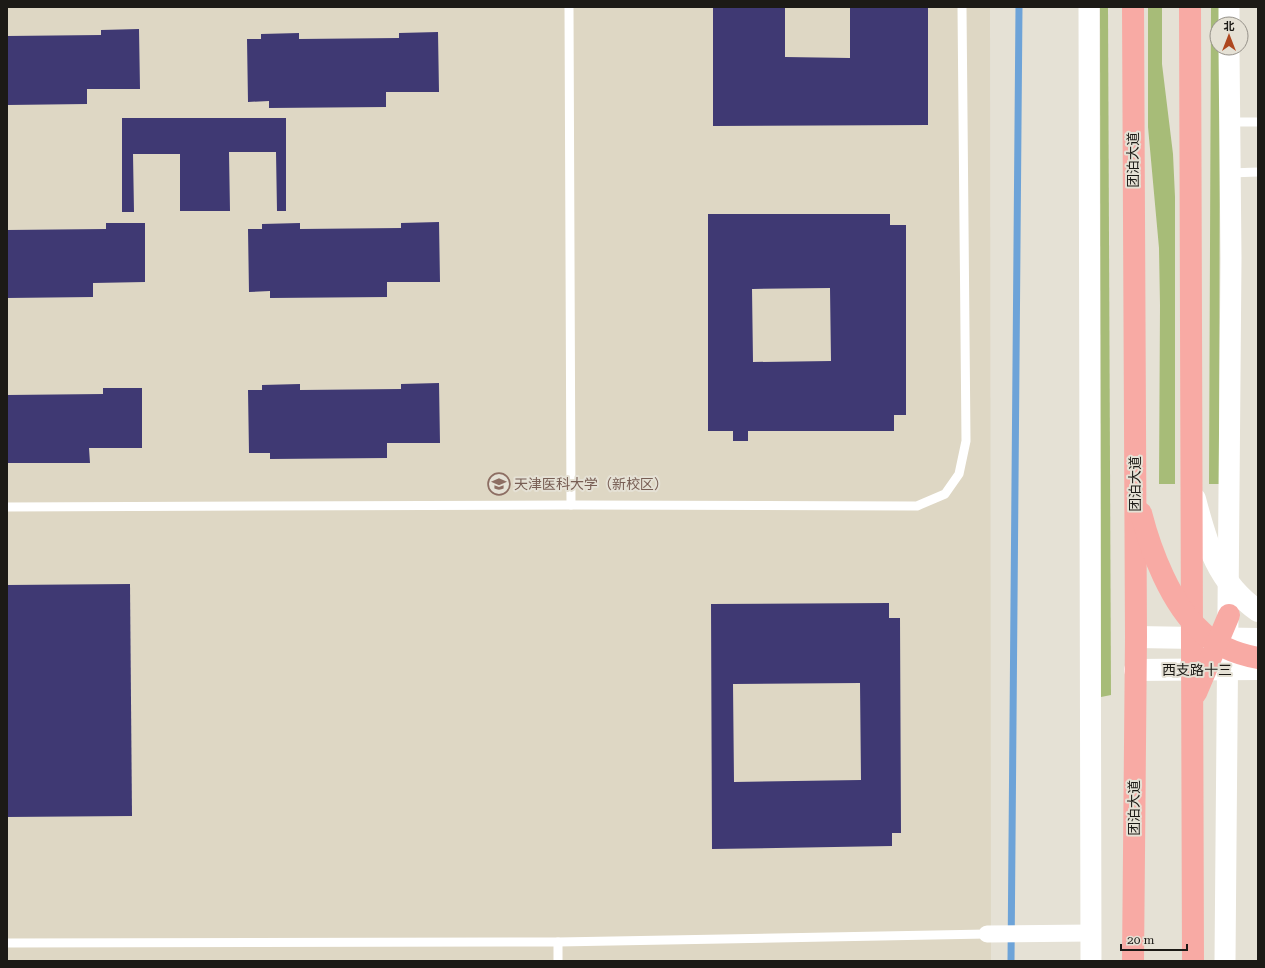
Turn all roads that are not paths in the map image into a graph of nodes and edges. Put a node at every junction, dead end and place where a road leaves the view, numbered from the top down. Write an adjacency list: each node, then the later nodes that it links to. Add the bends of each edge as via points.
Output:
1 (569, 7): 13 (lane)
2 (962, 7): 13 (lane, via 966,441 959,474 944,494 917,506)
3 (1090, 7): 25 (street)
4 (1133, 7): 12 (highway, 团泊大道)
5 (1190, 7): 11 (highway)
6 (1229, 56): 7 (street)
7 (1230, 122): 8 (lane); 9 (street)
8 (1258, 122)
9 (1230, 172): 10 (lane); 15 (street)
10 (1258, 172)
11 (1192, 484): 15 (main road, via 1209,547); 20 (highway)
12 (1135, 485): 18 (highway, 团泊大道); 20 (highway, via 1160,570 1176,599)
13 (571, 505): 14 (lane)
14 (7, 507)
15 (1229, 585): 16 (main road); 17 (street)
16 (1258, 612)
17 (1229, 614): 20 (highway)
18 (1136, 637): 20 (main road, 西支路十三); 23 (highway, 团泊大道)
19 (1258, 639): 20 (main road, 西支路十三)
20 (1214, 642): 21 (highway); 22 (main road, 西支路十三); 24 (highway); 33 (street)
21 (1258, 658)
22 (1258, 669)
23 (1135, 670): 24 (main road, 西支路十三); 31 (highway, 团泊大道)
24 (1199, 670): 32 (highway, via 1192,701)
25 (1092, 933): 26 (street); 30 (street)
26 (987, 934): 27 (lane)
27 (558, 942): 28 (lane); 29 (lane)
28 (7, 943)
29 (558, 961)
30 (1091, 961)
31 (1133, 961)
32 (1193, 961)
33 (1226, 961)

